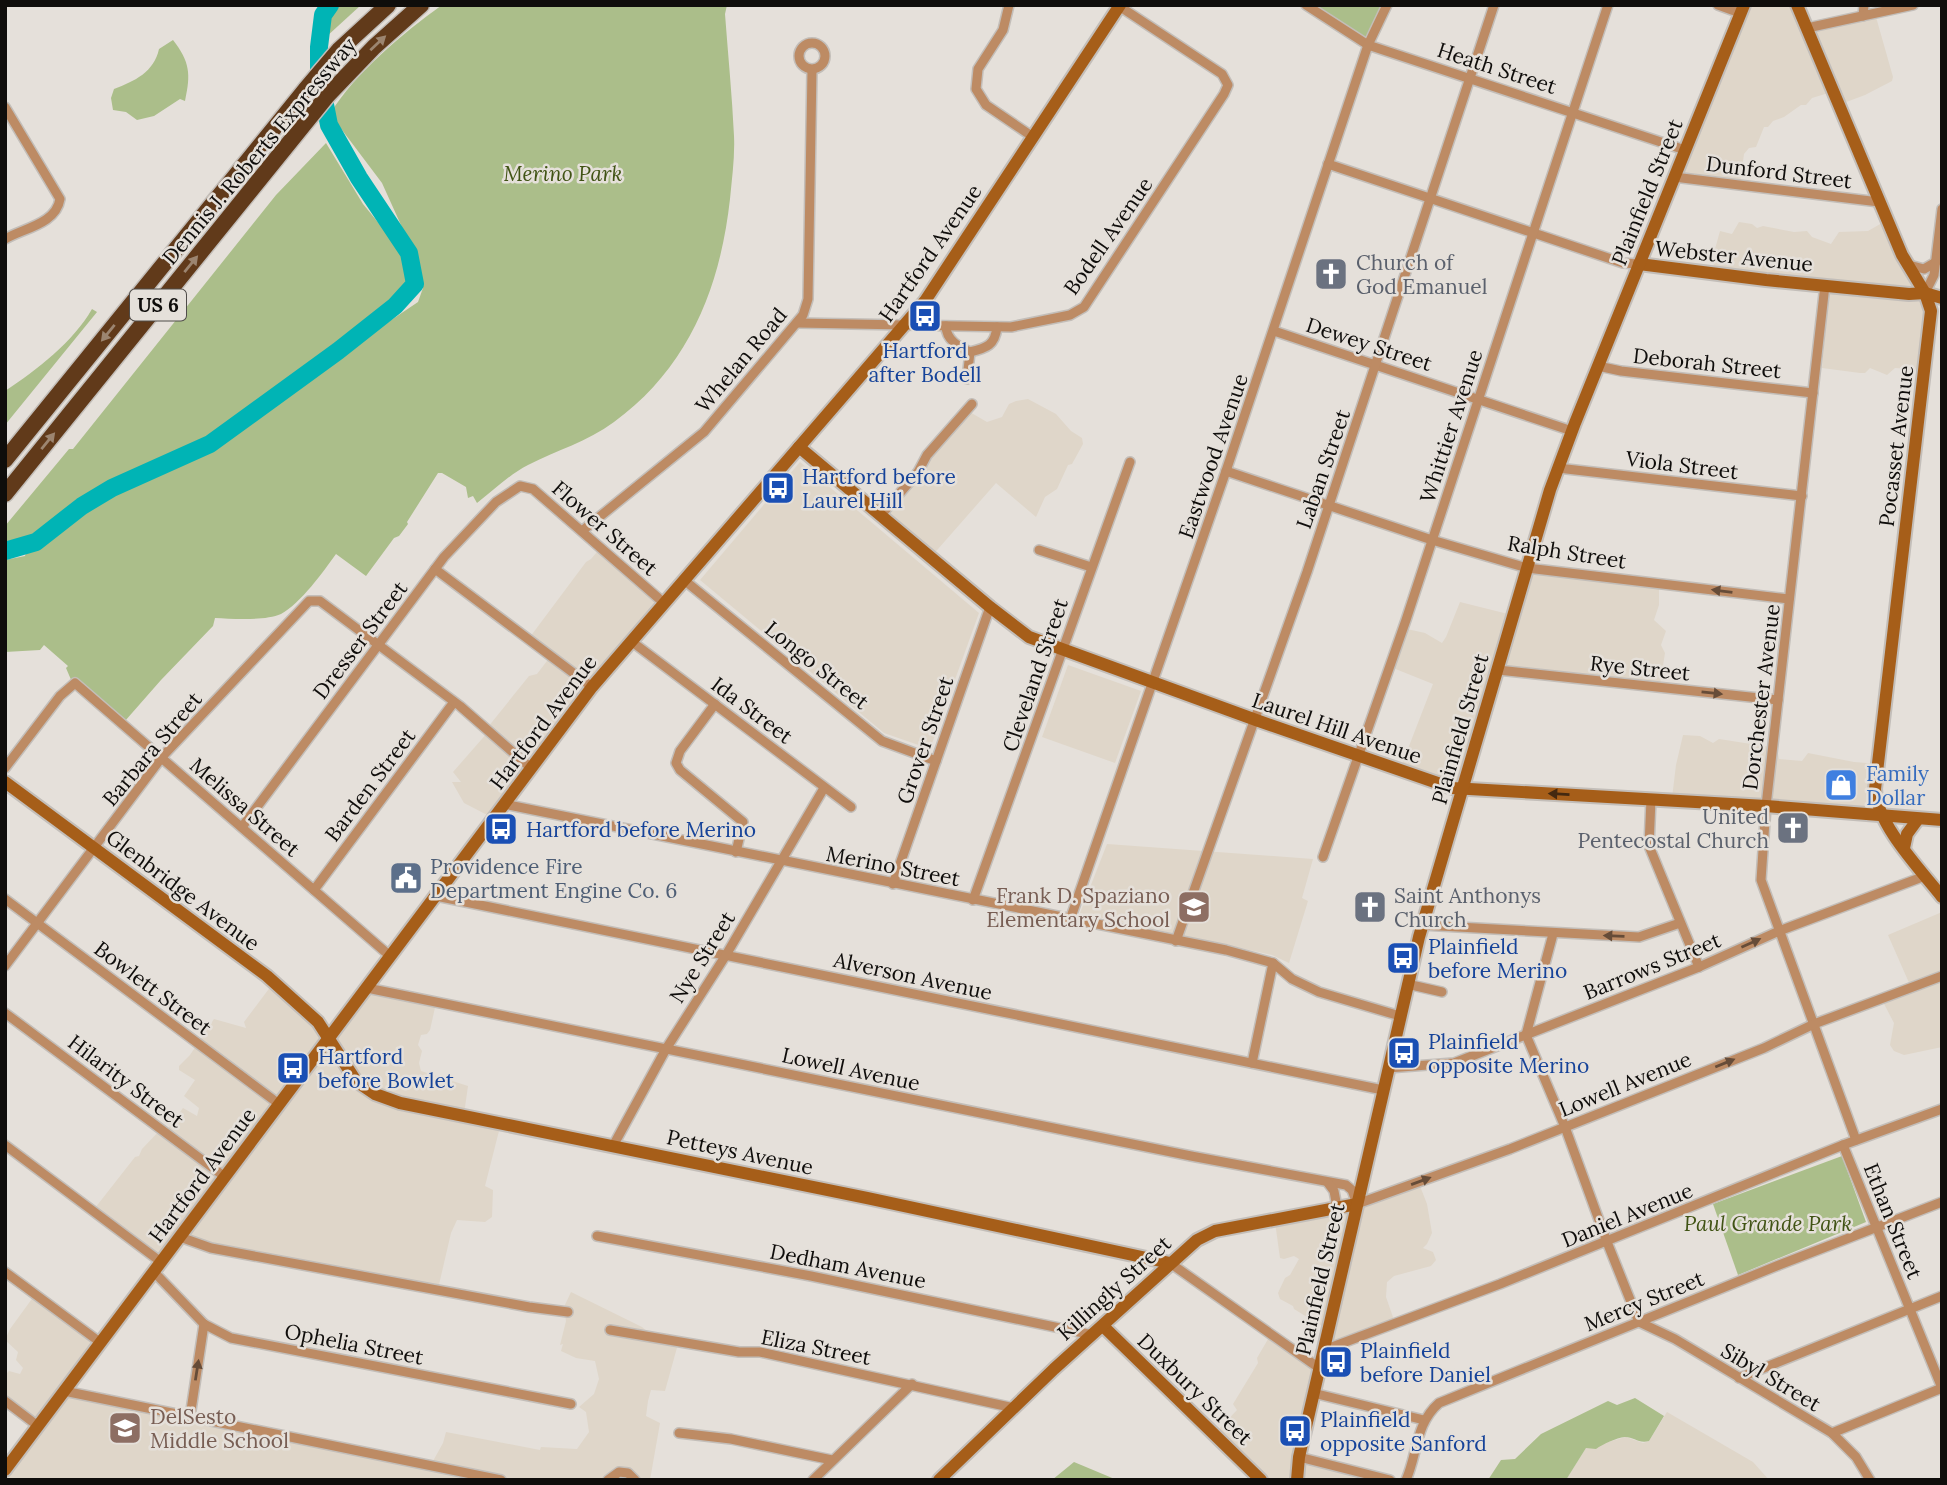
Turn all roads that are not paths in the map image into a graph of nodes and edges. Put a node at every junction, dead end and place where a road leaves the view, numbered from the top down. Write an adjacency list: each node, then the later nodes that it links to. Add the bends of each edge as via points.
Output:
1 (388, 5): 50 (highway, Dennis J. Roberts Expressway / US 6, one-way to 50, via 305,90)
2 (421, 5): 55 (highway, Dennis J. Roberts Expressway / US 6, one-way to 2, via 338,84)
3 (1009, 5): 21 (street, via 1003,30 978,69 976,89 986,105)
4 (1306, 5): 16 (street, Heath Street)
5 (1387, 5): 16 (street, Eastwood Avenue)
6 (1494, 5): 18 (street, Laban Street)
7 (1608, 5): 20 (street, Whittier Avenue)
8 (1718, 5): 13 (street)
9 (1797, 5): 15 (main road, Pocasset Avenue)
10 (1864, 5): 14 (street)
11 (1913, 5): 14 (street)
12 (1119, 6): 21 (main road, Hartford Avenue); 39 (street, Bodell Avenue, via 1222,74 1228,85 1084,307 1070,315)
13 (1741, 8): 22 (main road, Plainfield Street)
14 (1863, 16): 15 (street)
15 (1807, 28): 26 (main road, Pocasset Avenue)
16 (1368, 45): 18 (street, Heath Street); 23 (street, Eastwood Avenue)
17 (812, 70): 36 (street, Whelan Road, via 808,299)
18 (1471, 78): 20 (street, Heath Street); 25 (street, Laban Street)
19 (5, 107): 29 (street, via 60,199 51,217)
20 (1573, 111): 22 (street, Heath Street); 28 (street, Whittier Avenue)
21 (1033, 137): 37 (main road, Hartford Avenue)
22 (1685, 149): 24 (main road, Plainfield Street)
23 (1328, 164): 25 (street, Webster Avenue); 40 (street, Eastwood Avenue)
24 (1674, 177): 26 (street, Dunford Street); 31 (main road, Plainfield Street)
25 (1431, 199): 28 (street, Webster Avenue); 42 (street, Laban Street)
26 (1880, 202): 32 (main road, Pocasset Avenue)
27 (1942, 209): 30 (street)
28 (1533, 232): 31 (street, Webster Avenue, via 1625,264); 46 (street, Whittier Avenue)
29 (5, 239)
30 (1936, 262): 32 (street, via 1919,269); 34 (street)
31 (1639, 264): 33 (main road, Webster Avenue); 43 (main road, Plainfield Street)
32 (1906, 264): 34 (main road, Pocasset Avenue)
33 (1825, 285): 34 (main road, Webster Avenue); 45 (street, Dorchester Avenue)
34 (1925, 293): 35 (main road, Webster Avenue); 91 (main road, Pocasset Avenue, via 1931,311 1875,789)
35 (1942, 298)
36 (798, 323): 37 (street, Bodell Avenue); 59 (street, Whelan Road, via 704,432)
37 (905, 325): 38 (street, Bodell Avenue); 49 (main road, Hartford Avenue)
38 (946, 326): 39 (street, Bodell Avenue); 41 (street, via 949,338)
39 (997, 327): 41 (street, via 987,348)
40 (1274, 331): 42 (street, Dewey Street); 53 (street, Eastwood Avenue)
41 (970, 352): 44 (street)
42 (1375, 365): 46 (street, Dewey Street); 57 (street, Laban Street)
43 (1598, 366): 45 (street, Deborah Street); 48 (main road, Plainfield Street)
44 (967, 379)
45 (1813, 393): 56 (street, Dorchester Avenue)
46 (1478, 399): 48 (street, Dewey Street); 60 (street, Whittier Avenue)
47 (972, 404): 58 (street)
48 (1572, 431): 52 (main road, Plainfield Street)
49 (799, 447): 58 (main road, Laurel Hill Avenue); 65 (main road, Hartford Avenue)
50 (5, 460)
51 (1130, 462): 62 (street, Cleveland Street)
52 (1558, 467): 56 (street, Viola Street); 63 (main road, Plainfield Street)
53 (1226, 471): 57 (street, Ralph Street); 73 (street, Eastwood Avenue)
54 (520, 486): 59 (street, Flower Street, via 533,489); 64 (street, Dresser Street, via 486,510)
55 (5, 494)
56 (1802, 496): 66 (street, Dorchester Avenue)
57 (1329, 505): 60 (street, Ralph Street); 78 (street, Laban Street)
58 (881, 515): 68 (main road, Laurel Hill Avenue)
59 (582, 531): 67 (street, Flower Street)
60 (1432, 540): 63 (street, Ralph Street); 79 (street, Whittier Avenue)
61 (1039, 550): 62 (street)
62 (1091, 567): 71 (street, Cleveland Street)
63 (1527, 568): 66 (street, Ralph Street, one-way to 63); 72 (main road, Plainfield Street)
64 (435, 569): 70 (street, Dresser Street); 74 (street)
65 (684, 580): 67 (main road, Hartford Avenue); 81 (street, Longo Street, via 882,741)
66 (1789, 599): 75 (street, Dorchester Avenue)
67 (664, 603): 69 (main road, Hartford Avenue)
68 (990, 607): 71 (main road, Laurel Hill Avenue, via 1029,637); 81 (street, Grover Street)
69 (631, 641): 74 (main road, Hartford Avenue); 77 (street, Ida Street)
70 (378, 645): 76 (street); 80 (street, Barbara Street, via 320,601 307,603); 94 (street, Dresser Street)
71 (1063, 650): 73 (main road, Laurel Hill Avenue); 106 (street, Cleveland Street)
72 (1498, 670): 75 (street, Rye Street, one-way to 75); 86 (main road, Plainfield Street)
73 (1153, 682): 78 (main road, Laurel Hill Avenue); 107 (street, Eastwood Avenue)
74 (592, 687): 83 (main road, Hartford Avenue)
75 (1778, 700): 89 (street, Dorchester Avenue)
76 (454, 702): 83 (street); 102 (street, Barden Street)
77 (715, 704): 85 (street, Ida Street); 97 (street, via 676,763 743,822)
78 (1256, 720): 79 (main road, Laurel Hill Avenue); 113 (street, Laban Street)
79 (1359, 755): 86 (main road, Laurel Hill Avenue); 98 (street, Whittier Avenue)
80 (162, 757): 82 (street, Melissa Street, via 75,682); 94 (street, Melissa Street); 95 (street, Barbara Street)
81 (936, 761): 101 (street, Grover Street)
82 (5, 768)
83 (531, 768): 88 (main road, Hartford Avenue)
84 (5, 782): 95 (main road, Glenbridge Avenue)
85 (824, 788): 90 (street, Ida Street); 99 (street, Nye Street)
86 (1462, 789): 87 (main road, Laurel Hill Avenue, one-way to 86); 110 (main road, Plainfield Street)
87 (1651, 799): 89 (main road, Laurel Hill Avenue); 109 (street, via 1649,846)
88 (504, 804): 97 (street, Merino Street); 103 (main road, Hartford Avenue)
89 (1766, 806): 91 (main road, Laurel Hill Avenue); 111 (street, Dorchester Avenue, via 1761,880)
90 (851, 807)
91 (1882, 816): 92 (main road, Laurel Hill Avenue); 96 (main road, Pocasset Avenue)
92 (1918, 819): 93 (main road, Laurel Hill Avenue); 96 (main road)
93 (1942, 821)
94 (242, 827): 102 (street, Melissa Street)
95 (94, 847): 108 (street, Barbara Street); 127 (main road, Glenbridge Avenue, via 267,976 309,1013)
96 (1904, 848): 100 (main road, Pocasset Avenue)
97 (736, 852): 99 (street, Merino Street)
98 (1323, 857)
99 (780, 862): 101 (street, Merino Street); 114 (street, Nye Street)
100 (1925, 876): 104 (main road, Pocasset Avenue); 111 (street, Barrows Street)
101 (893, 884): 106 (street, Merino Street)
102 (314, 890): 115 (street, Melissa Street)
103 (436, 896): 114 (street, Alverson Avenue); 115 (main road, Hartford Avenue)
104 (1942, 897)
105 (5, 899): 108 (street, Bowlett Street)
106 (974, 900): 107 (street, Merino Street)
107 (1071, 917): 113 (street, Merino Street)
108 (37, 923): 117 (street, Barbara Street); 132 (street, Bowlett Street)
109 (1680, 923): 112 (street, one-way to 112, via 1639,937); 118 (street)
110 (1422, 925): 112 (street); 120 (main road, Plainfield Street)
111 (1779, 931): 118 (street, Barrows Street, one-way to 111); 125 (street, Dorchester Avenue)
112 (1553, 934): 126 (street)
113 (1177, 941): 116 (street, Merino Street)
114 (726, 955): 128 (street, Nye Street); 129 (street, Alverson Avenue)
115 (390, 956): 121 (main road, Hartford Avenue)
116 (1273, 963): 124 (street, Merino Street, via 1310,988); 129 (street)
117 (5, 966)
118 (1699, 967): 126 (street, Barrows Street)
119 (1942, 976): 125 (street, Lowell Avenue)
120 (1407, 984): 122 (street); 124 (main road, Plainfield Street)
121 (367, 988): 127 (main road, Hartford Avenue); 128 (street, Lowell Avenue)
122 (1442, 992)
123 (5, 1013): 139 (street, Hilarity Street)
124 (1400, 1016): 130 (main road, Plainfield Street)
125 (1814, 1024): 134 (street, Lowell Avenue, one-way to 125); 135 (street, Dorchester Avenue)
126 (1526, 1035): 130 (street, Barrows Street, via 1454,1063); 134 (street)
127 (328, 1039): 132 (main road, Hartford Avenue); 138 (main road, Petteys Avenue, via 356,1081 388,1099)
128 (666, 1049): 138 (street, Nye Street); 140 (street, Lowell Avenue)
129 (1252, 1063): 131 (street, Alverson Avenue)
130 (1388, 1068): 131 (main road, Plainfield Street)
131 (1383, 1090): 142 (main road, Plainfield Street)
132 (279, 1104): 139 (main road, Hartford Avenue)
133 (1942, 1109): 135 (street, Daniel Avenue)
134 (1565, 1127): 142 (street, Lowell Avenue, one-way to 134); 147 (street)
135 (1856, 1140): 137 (street, Daniel Avenue)
136 (5, 1145): 149 (street, Ophelia Street)
137 (1843, 1145): 144 (street, Ethan Street); 147 (street, Daniel Avenue)
138 (613, 1146): 148 (main road, Petteys Avenue)
139 (225, 1177): 146 (main road, Hartford Avenue)
140 (1328, 1183): 142 (street, Lowell Avenue, via 1352,1189); 143 (street)
141 (1942, 1202): 144 (street, Mercy Street)
142 (1357, 1204): 143 (main road, Killingly Street); 159 (main road, Plainfield Street)
143 (1337, 1207): 148 (main road, Killingly Street, via 1215,1231)
144 (1877, 1227): 152 (street, Ethan Street); 154 (street, Mercy Street)
145 (597, 1236): 157 (street, Dedham Avenue)
146 (180, 1237): 149 (main road, Hartford Avenue); 153 (street, via 211,1248)
147 (1607, 1242): 154 (street); 159 (street, Daniel Avenue)
148 (1171, 1263): 157 (main road, Killingly Street); 160 (street)
149 (158, 1267): 155 (street, Ophelia Street); 158 (main road, Hartford Avenue)
150 (5, 1272): 158 (street)
151 (1942, 1296): 152 (street)
152 (1910, 1309): 161 (street); 163 (street, Ethan Street)
153 (568, 1312)
154 (1639, 1322): 161 (street, Sibyl Street); 170 (street, Mercy Street, via 1439,1403)
155 (204, 1324): 167 (street, Ophelia Street, via 231,1338); 169 (street, one-way to 155)
156 (610, 1330): 162 (street, Eliza Street, via 760,1352)
157 (1098, 1330): 168 (main road, Killingly Street); 182 (main road, Duxbury Street)
158 (101, 1343): 164 (main road, Hartford Avenue)
159 (1324, 1350): 160 (main road, Plainfield Street)
160 (1320, 1368): 165 (main road, Plainfield Street)
161 (1739, 1378): 173 (street, Sibyl Street)
162 (912, 1384): 168 (street, Eliza Street); 175 (street)
163 (1942, 1388): 173 (street)
164 (64, 1391): 169 (street); 171 (main road, Hartford Avenue)
165 (1314, 1394): 170 (street); 174 (main road, Plainfield Street)
166 (5, 1401): 171 (street)
167 (571, 1404)
168 (1014, 1408): 181 (main road, Killingly Street)
169 (190, 1417): 177 (street)
170 (1424, 1420): 185 (street)
171 (38, 1426): 176 (main road, Hartford Avenue)
172 (679, 1433): 175 (street)
173 (1832, 1433): 186 (street, Sibyl Street, via 1856,1457)
174 (1299, 1457): 183 (main road, Plainfield Street); 184 (street)
175 (832, 1460): 180 (street)
176 (5, 1470)
177 (501, 1480)
178 (608, 1480): 179 (street, via 619,1472)
179 (635, 1480)
180 (813, 1480)
181 (939, 1480)
182 (1261, 1480)
183 (1297, 1480)
184 (1390, 1480)
185 (1406, 1480)
186 (1870, 1480)

